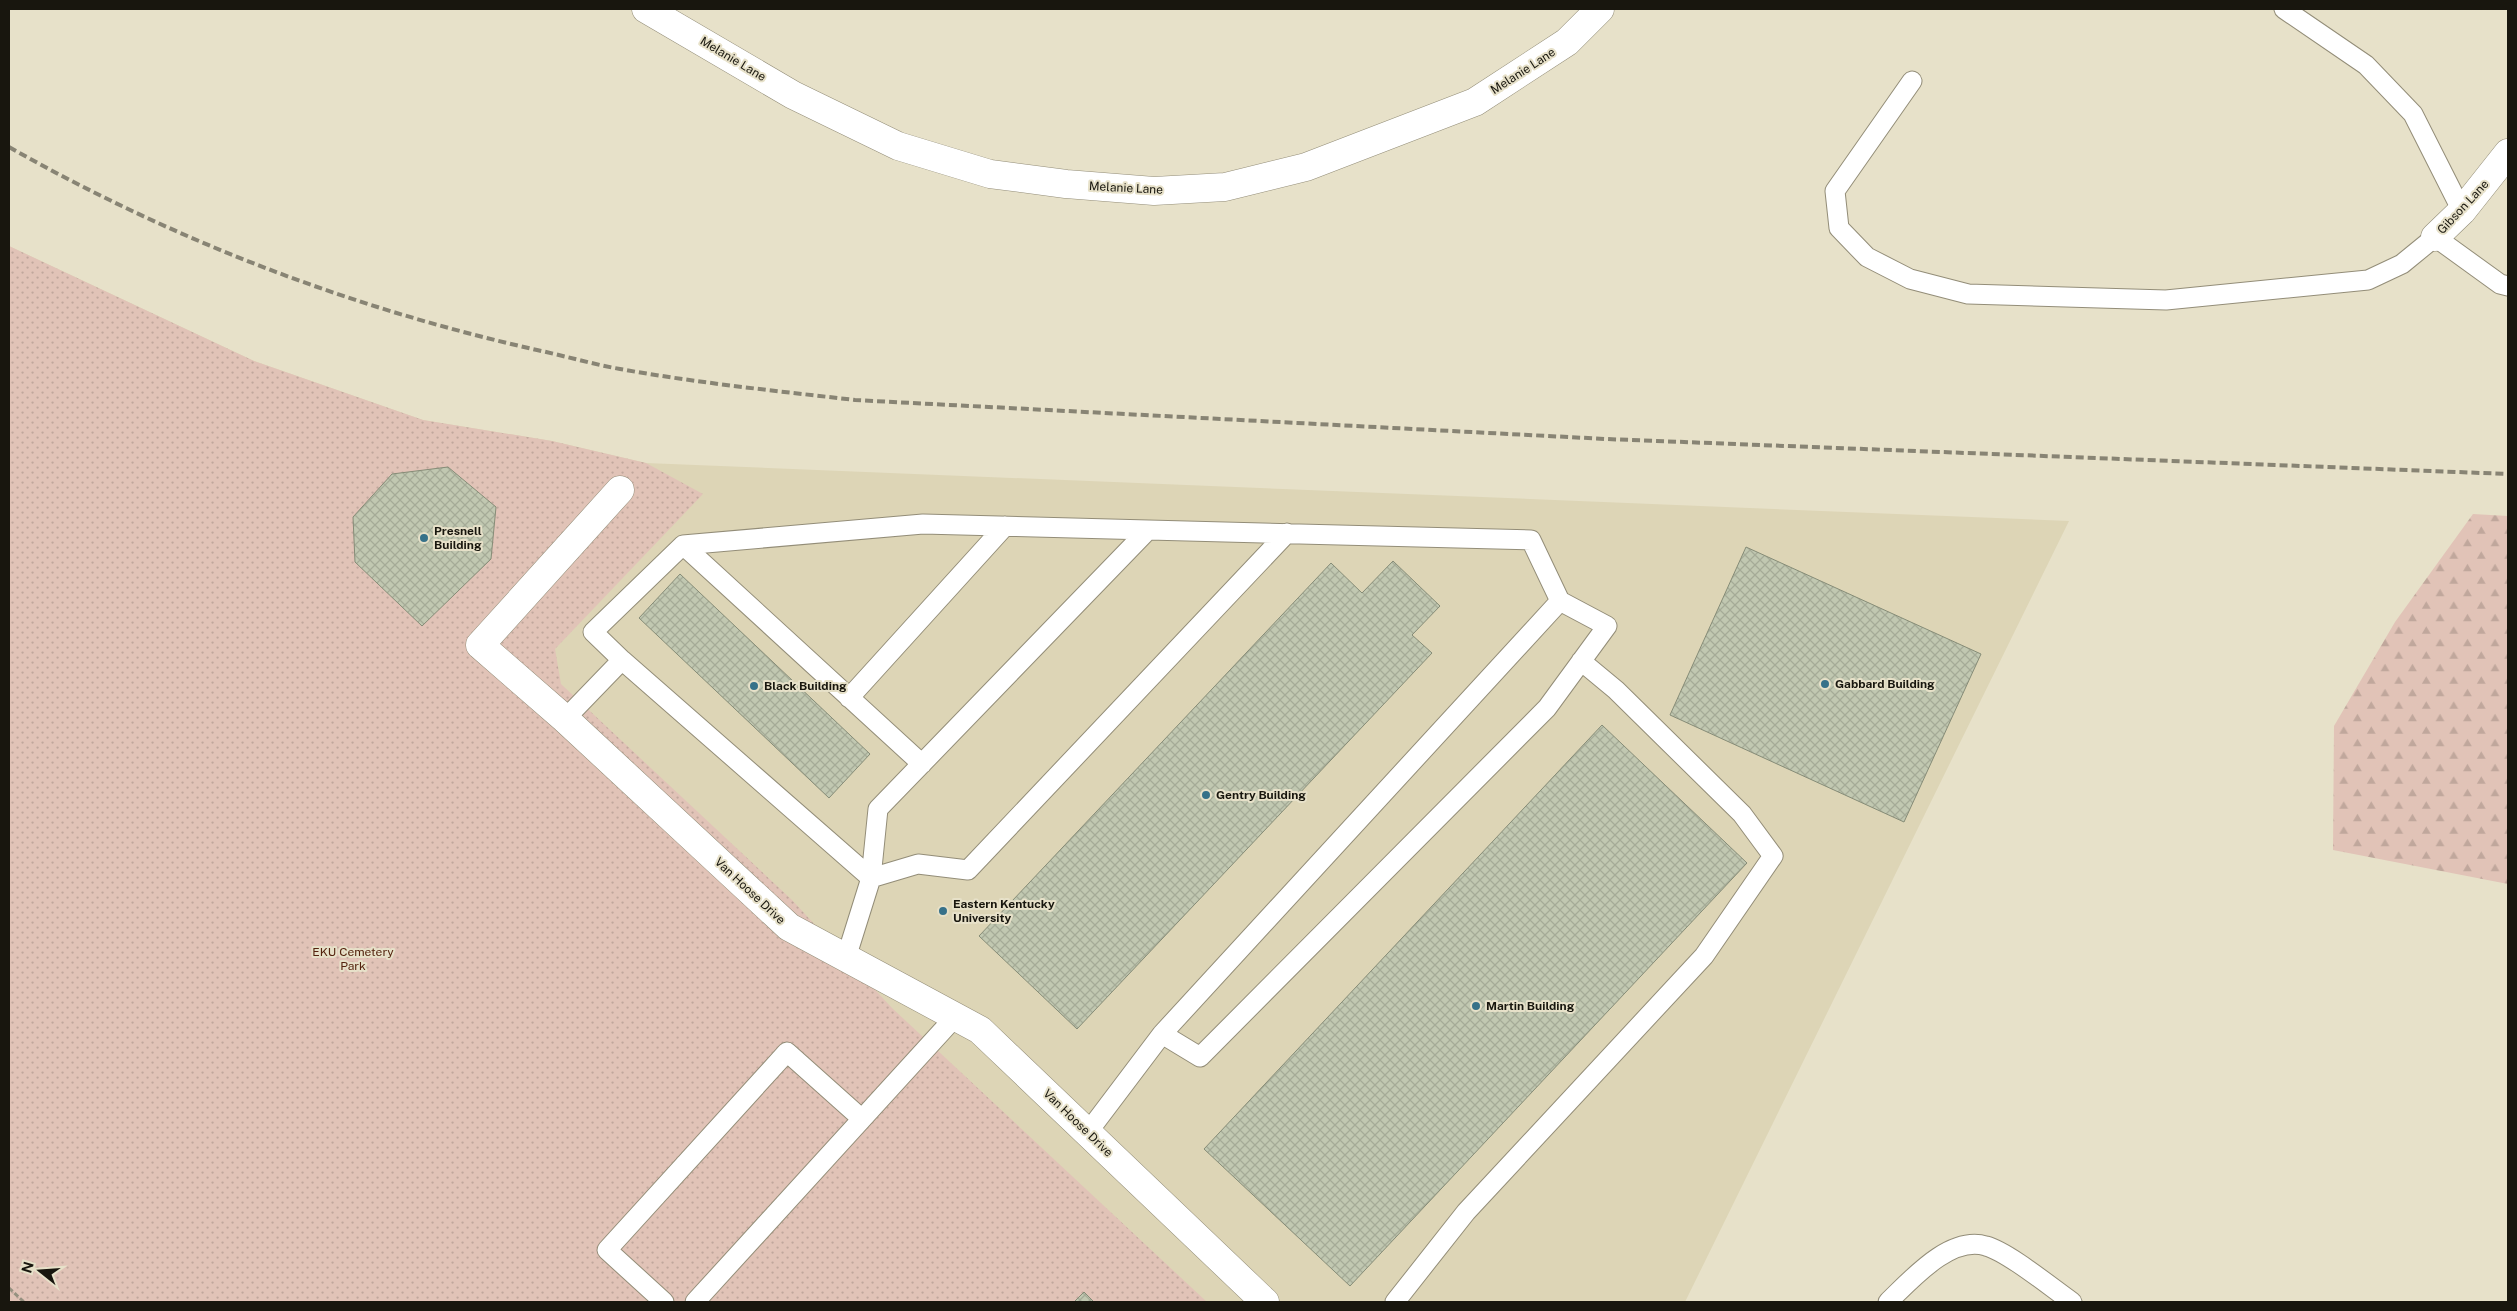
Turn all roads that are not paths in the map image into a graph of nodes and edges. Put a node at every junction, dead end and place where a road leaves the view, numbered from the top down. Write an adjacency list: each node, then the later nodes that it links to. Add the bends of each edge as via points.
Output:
1 (646, 9): 2 (street, Melanie Lane, via 792,94 898,146 990,174 1066,184 1154,190 1226,187 1306,167 1475,102 1568,42)
2 (1600, 9)
3 (2284, 9): 6 (lane, via 2366,65 2413,114)
4 (1912, 81): 7 (lane, via 1835,191 1839,228 1867,258 1910,279 1968,294 2166,300 2368,280 2402,264)
5 (2508, 153): 6 (street, Gibson Lane)
6 (2462, 211): 7 (street, Gibson Lane)
7 (2435, 237): 8 (lane, via 2500,284)
8 (2508, 286)
9 (620, 490): 18 (street, Van Hoose Drive, via 480,645)
10 (1005, 526): 11 (lane); 13 (lane, via 924,524); 17 (lane)
11 (1148, 530): 12 (lane); 19 (lane)
12 (1287, 533): 14 (lane, via 1531,540); 20 (lane, via 968,870 918,864)
13 (682, 545): 15 (lane, via 593,632); 17 (lane)
14 (1560, 601): 16 (lane, via 1607,626); 23 (lane)
15 (622, 660): 18 (lane); 20 (lane)
16 (1581, 661): 23 (lane, via 1547,708 1200,1057); 29 (lane, via 1616,690 1742,814 1773,856 1704,956 1466,1212)
17 (850, 698): 19 (lane)
18 (564, 719): 21 (street, Van Hoose Drive, via 789,927)
19 (922, 764): 20 (lane, via 878,810)
20 (871, 878): 21 (lane)
21 (846, 958): 22 (street, Van Hoose Drive)
22 (955, 1017): 24 (lane); 25 (street, Van Hoose Drive, via 980,1030)
23 (1162, 1034): 25 (lane)
24 (862, 1119): 26 (lane, via 787,1052 607,1250); 27 (lane)
25 (1088, 1132): 28 (street, Van Hoose Drive)
26 (664, 1302)
27 (695, 1302)
28 (1265, 1302)
29 (1395, 1302)
30 (1888, 1302): 31 (lane, via 1916,1274 1946,1252 1964,1246 1986,1245)
31 (2072, 1302)

